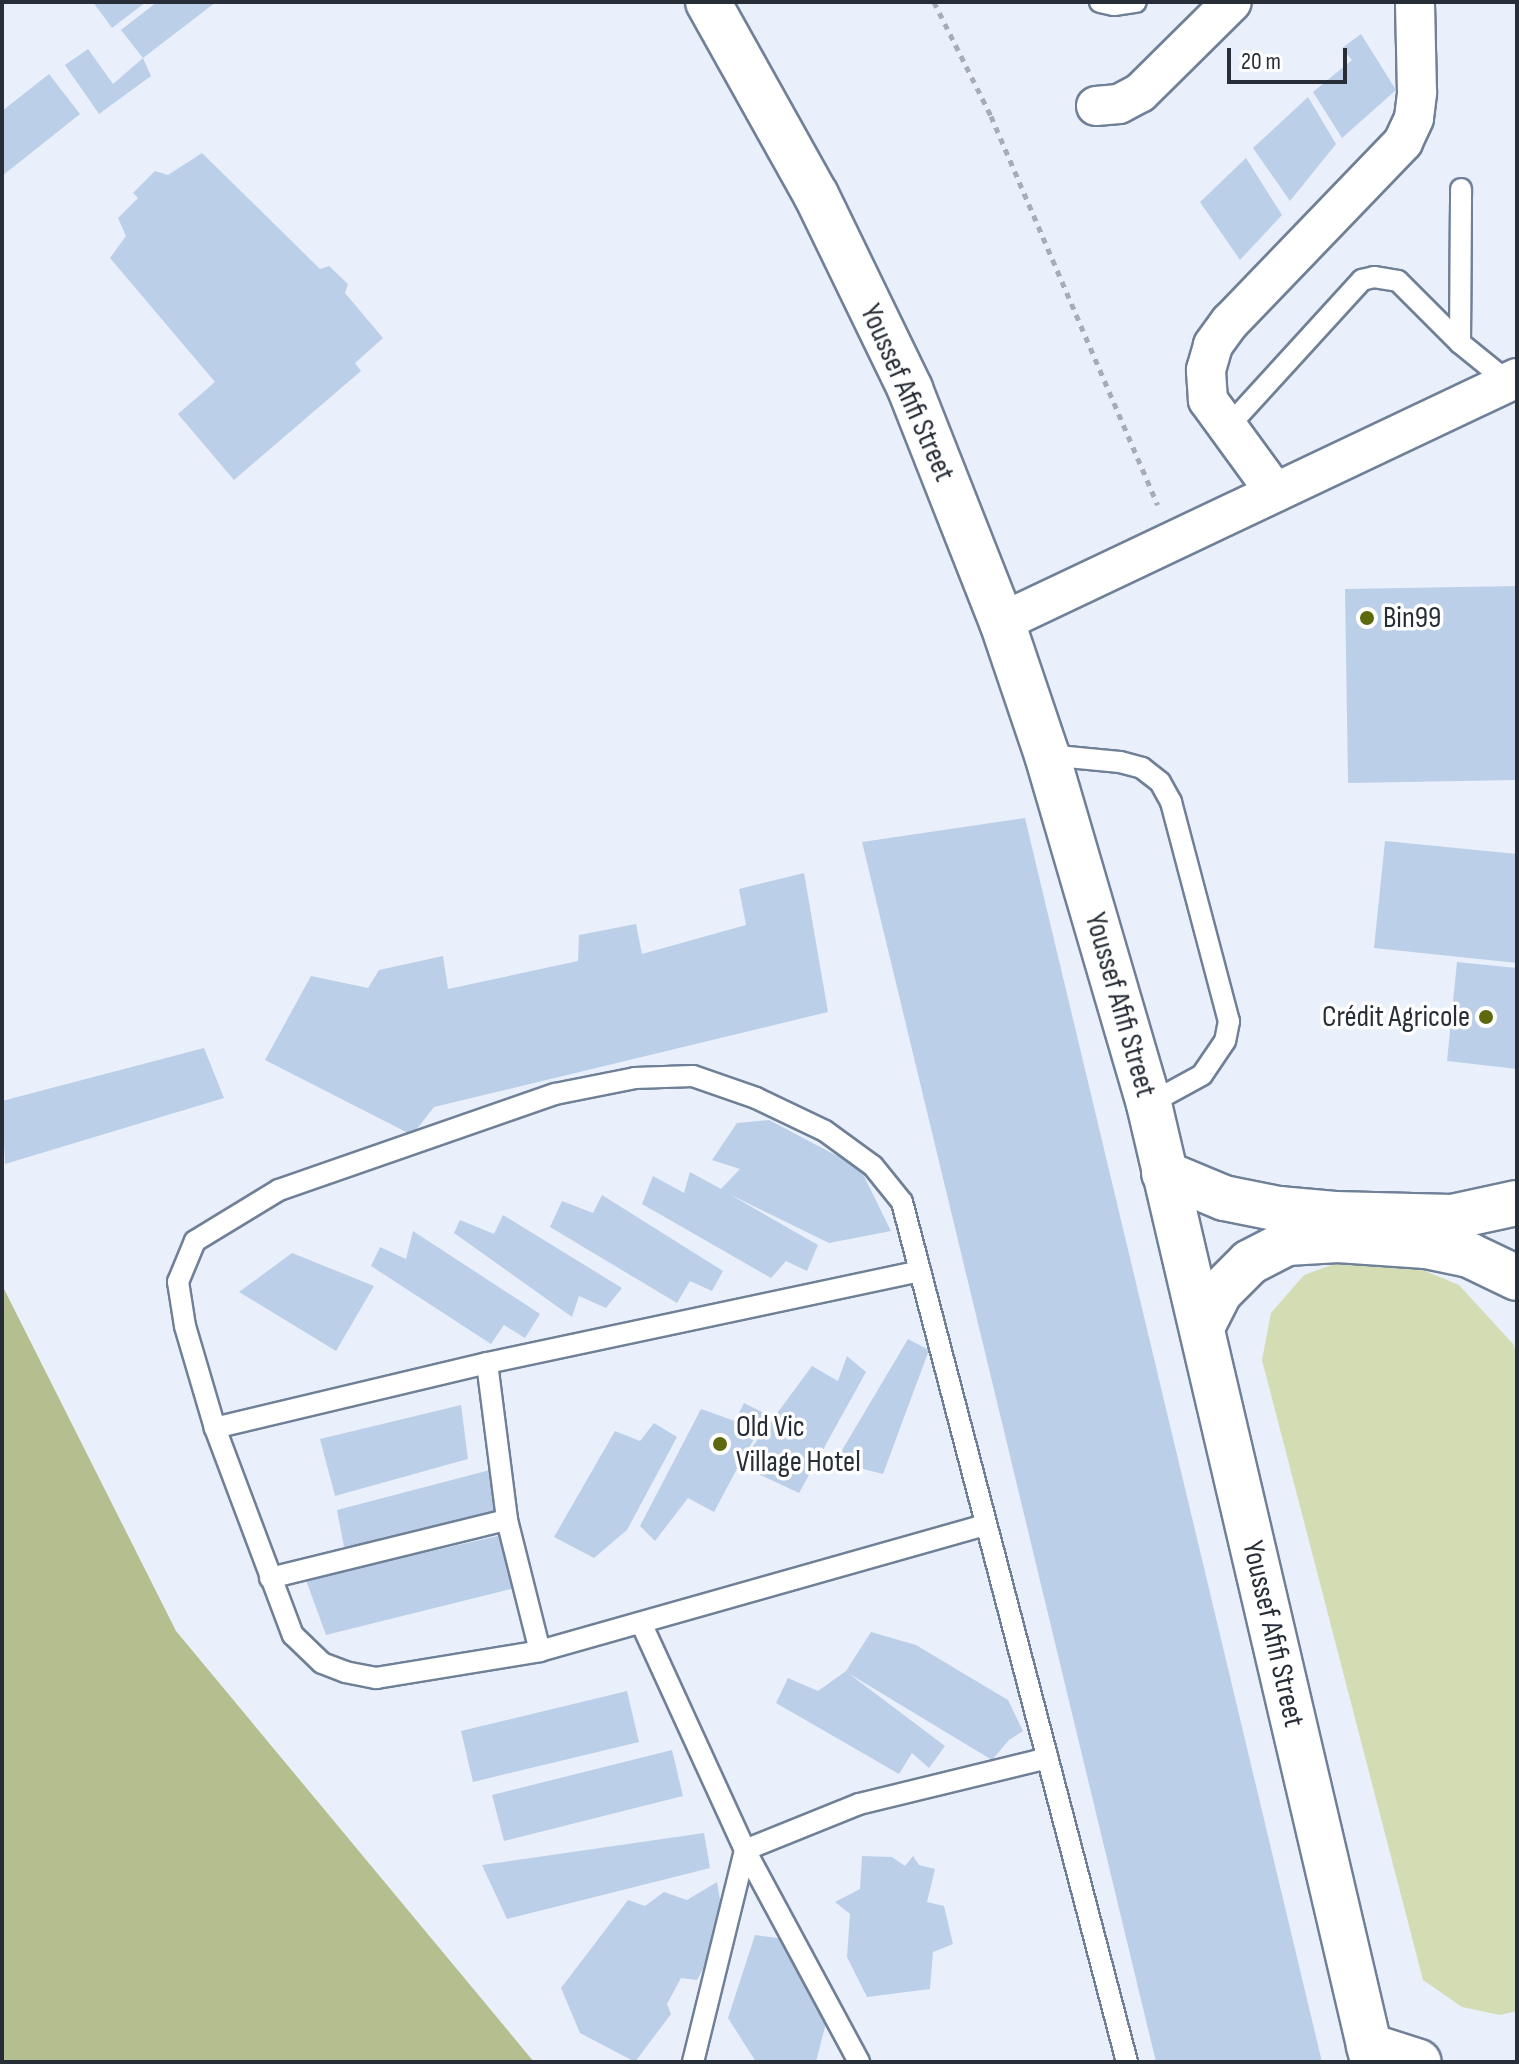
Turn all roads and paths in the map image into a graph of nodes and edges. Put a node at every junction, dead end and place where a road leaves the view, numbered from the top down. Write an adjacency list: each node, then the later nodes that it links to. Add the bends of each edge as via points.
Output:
1 (708, 2): 14 (street, Youssef Afifi Street, via 816,195 910,389)
2 (934, 2): 13 (path, via 991,116)
3 (1100, 2): 4 (lane)
4 (1136, 2)
5 (1232, 2): 7 (street, via 1140,93 1119,104)
6 (1415, 2): 11 (street, via 1414,118 1403,142 1213,345 1206,370 1208,400)
7 (1096, 106)
8 (1461, 189): 9 (lane)
9 (1460, 343): 10 (lane); 11 (lane, via 1398,281 1362,280)
10 (1513, 380): 12 (street)
11 (1226, 429): 12 (street)
12 (1275, 492): 13 (street)
13 (1173, 541): 14 (street)
14 (1002, 622): 15 (street, Youssef Afifi Street)
15 (1047, 755): 16 (street, Youssef Afifi Street); 16 (lane, via 1142,768 1160,782 1171,802 1229,1021 1225,1041 1202,1075)
16 (1149, 1104): 17 (street, Youssef Afifi Street)
17 (1164, 1173): 19 (street, via 1224,1198); 22 (street, Youssef Afifi Street)
18 (1517, 1203): 19 (street, via 1452,1217)
19 (1337, 1227): 21 (street, via 1469,1255); 22 (street, via 1250,1262 1220,1292)
20 (920, 1271): 23 (lane); 24 (lane, via 902,1202 873,1166 825,1131 693,1076 635,1078 555,1094 279,1190 195,1241 178,1282 185,1326); 26 (lane)
21 (1517, 1278)
22 (1202, 1327): 32 (street, Youssef Afifi Street)
23 (487, 1363): 24 (lane); 25 (lane)
24 (215, 1428): 27 (lane)
25 (507, 1520): 27 (lane); 29 (lane)
26 (986, 1525): 28 (lane); 30 (lane)
27 (270, 1578): 29 (lane, via 293,1635 322,1663 345,1672 376,1678)
28 (642, 1625): 29 (lane); 31 (lane)
29 (540, 1651)
30 (1047, 1758): 31 (lane, via 859,1804); 35 (lane)
31 (745, 1850): 33 (lane); 34 (lane)
32 (1371, 2054): 36 (street)
33 (693, 2062)
34 (859, 2062)
35 (1127, 2062)
36 (1419, 2062)

